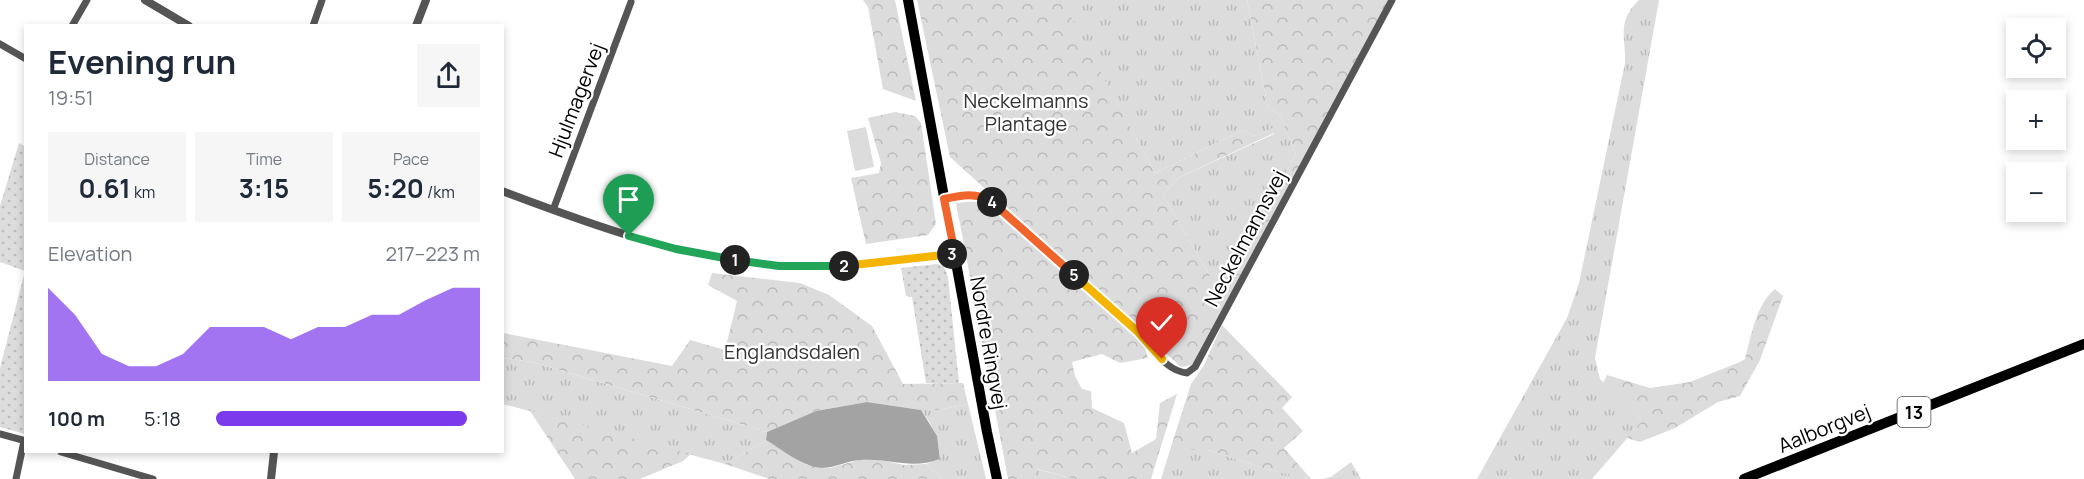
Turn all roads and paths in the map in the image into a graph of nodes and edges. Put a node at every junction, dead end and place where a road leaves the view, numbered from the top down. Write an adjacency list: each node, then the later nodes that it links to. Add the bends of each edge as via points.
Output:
1 (87, 0): 8 (street)
2 (146, 0): 9 (street)
3 (322, 0): 10 (street)
4 (426, 0): 11 (street)
5 (908, 0): 15 (main road, Nordre Ringvej)
6 (1392, 0): 15 (street, Neckelmannsvej, via 1196,367 1186,373 1171,368 1138,332 996,205 975,195)
7 (631, 2): 16 (street, Hjulmagervej)
8 (73, 24)
9 (186, 24)
10 (314, 24)
11 (417, 24)
12 (0, 44): 13 (street)
13 (24, 58)
14 (504, 192): 16 (street)
15 (944, 199): 17 (main road, Nordre Ringvej)
16 (553, 210): 17 (street, via 676,249 779,266 839,267)
17 (955, 254): 27 (main road, Nordre Ringvej)
18 (2084, 344): 28 (main road, Aalborgvej / 13)
19 (0, 434): 20 (street)
20 (24, 441)
21 (24, 445): 24 (street)
22 (64, 453): 25 (street)
23 (274, 453): 26 (street)
24 (15, 479)
25 (153, 479)
26 (272, 479)
27 (997, 479)
28 (1744, 479)

